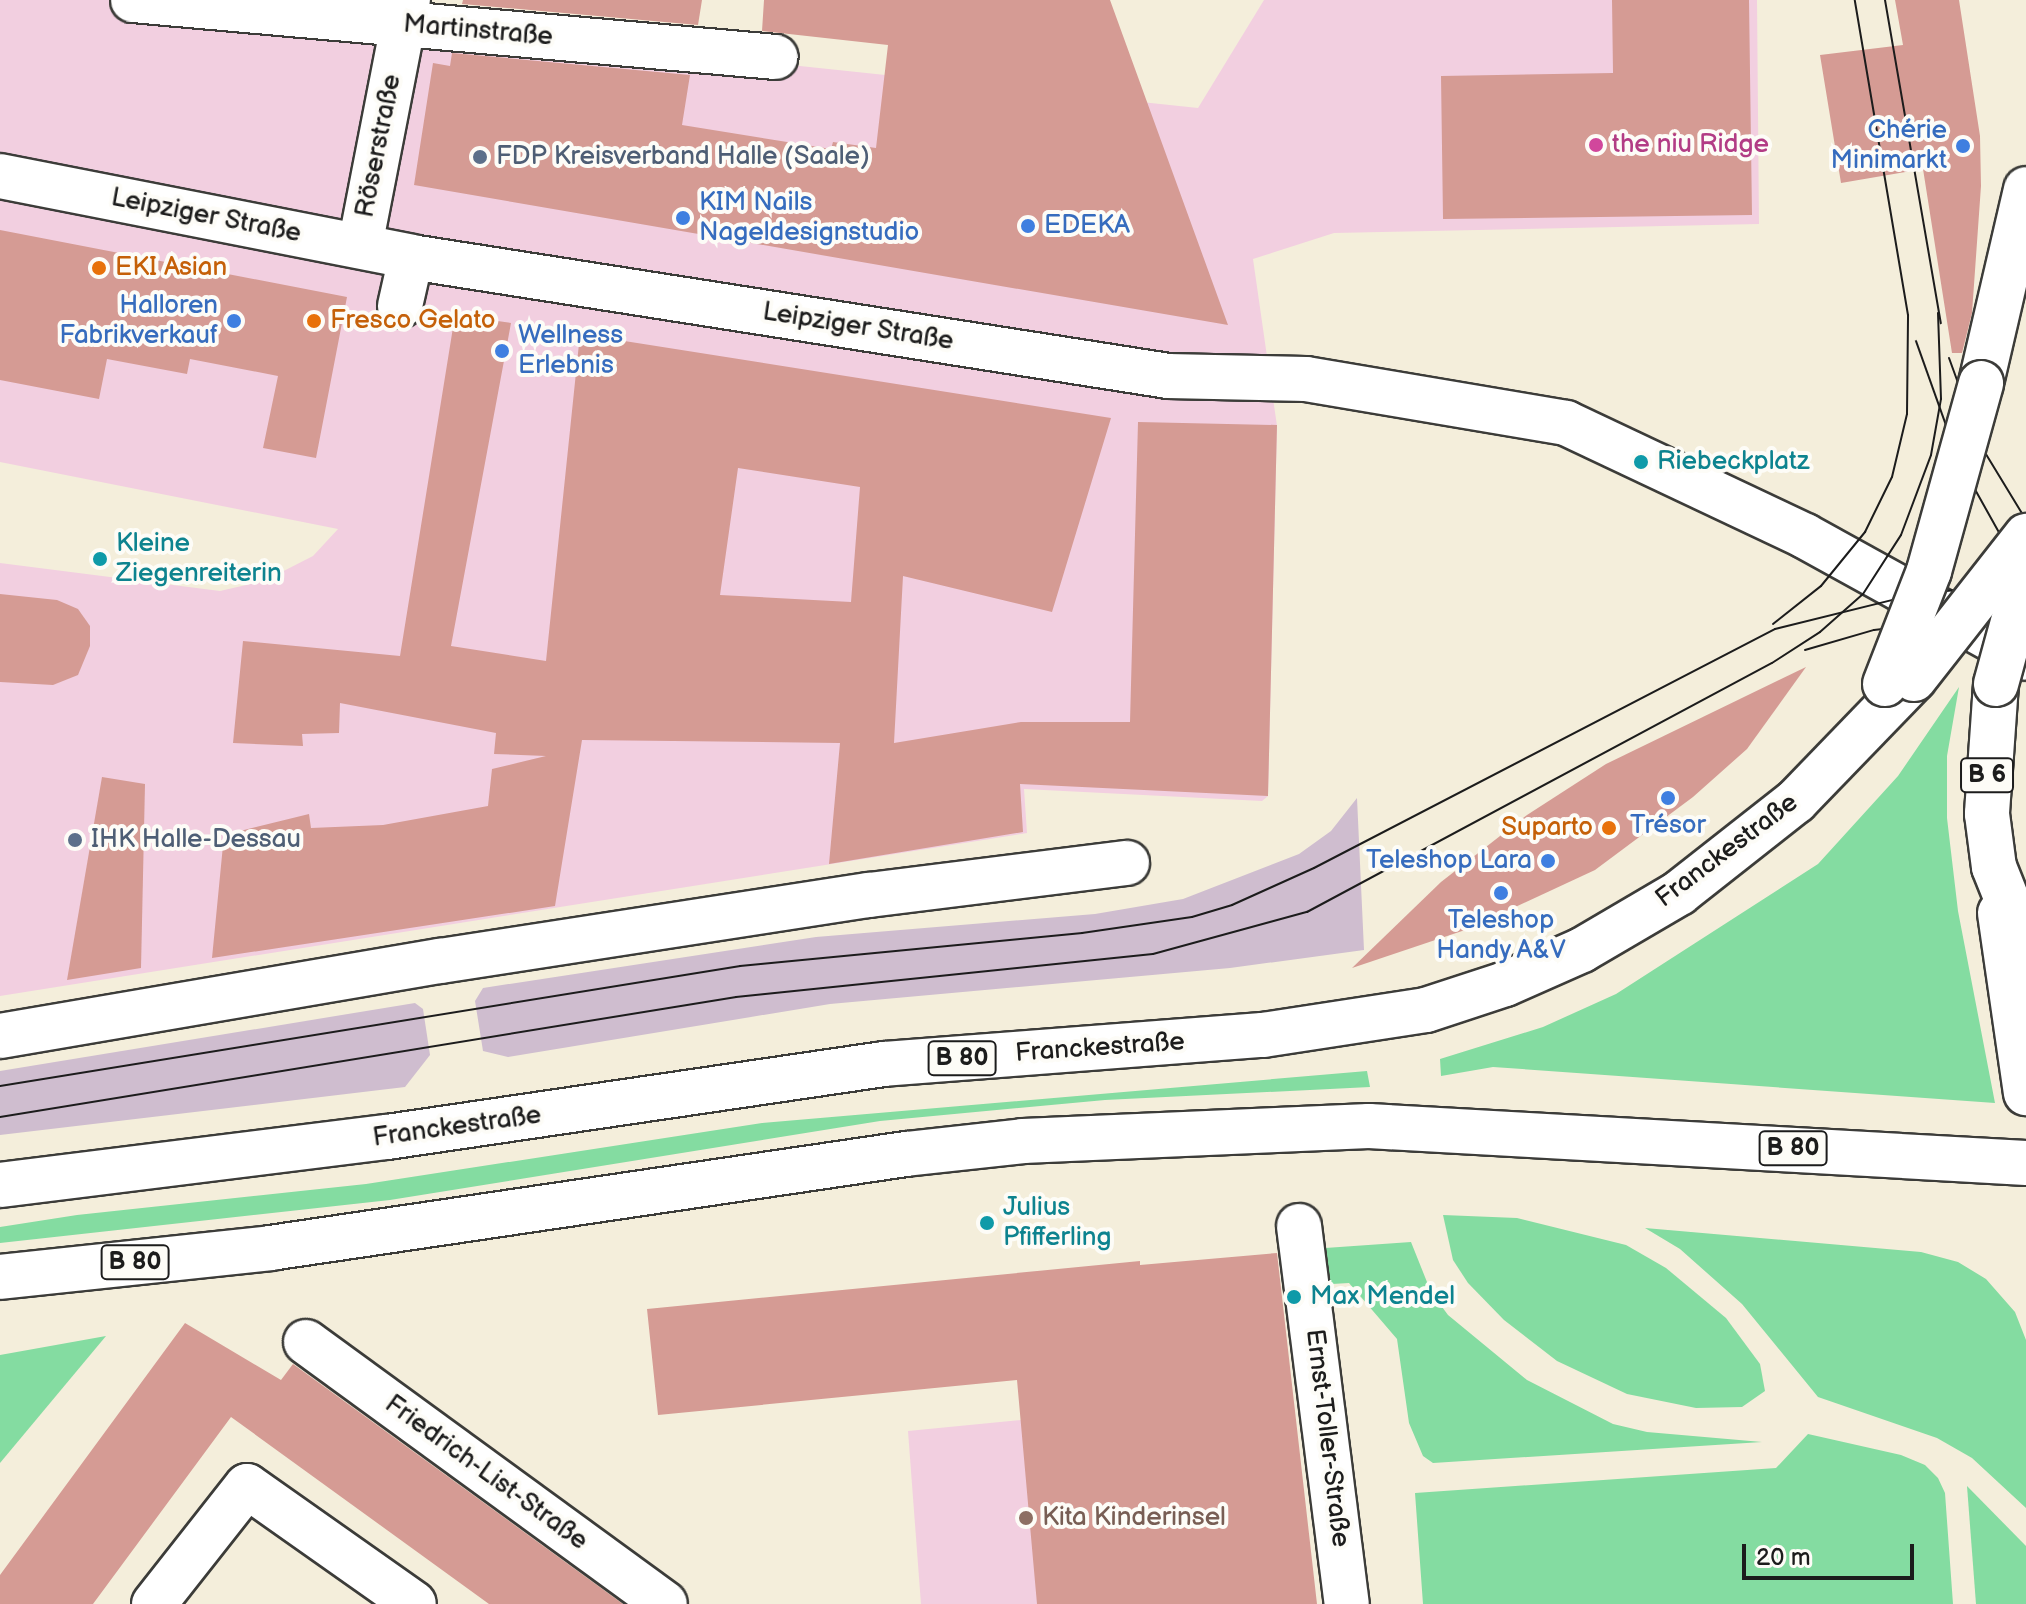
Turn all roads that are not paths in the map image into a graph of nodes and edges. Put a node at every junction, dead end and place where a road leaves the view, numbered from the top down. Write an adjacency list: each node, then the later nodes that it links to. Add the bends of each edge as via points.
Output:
1 (133, 0): 2 (main road, Martinstraße)
2 (406, 12): 3 (main road, Martinstraße); 6 (main road, Röserstraße)
3 (775, 57)
4 (0, 176): 6 (main road, Leipziger Straße)
5 (2026, 189): 12 (main road, B 80, bridge, via 1981,383)
6 (360, 246): 7 (main road, Leipziger Straße)
7 (411, 257): 8 (main road); 11 (main road, Leipziger Straße, via 1168,376 1306,379 1566,423 1805,536)
8 (400, 306)
9 (2026, 536): 12 (main road, Franckestraße / B 80, bridge)
10 (2026, 574): 11 (main road, B 6, bridge, via 2012,608)
11 (2011, 671): 14 (main road, B 6, via 1987,760)
12 (1899, 682): 19 (main road, Franckestraße / B 80, via 1849,747 1785,810 1679,893 1582,950 1505,984 1426,1010 1263,1035 884,1064 387,1137)
13 (1127, 863): 16 (main road, via 869,895 471,956)
14 (1994, 867): 15 (main road); 17 (main road, B 6)
15 (2026, 947)
16 (0, 1036)
17 (2026, 1093)
18 (2026, 1163): 21 (main road, B 80, via 1369,1126 1023,1141 270,1248)
19 (0, 1185)
20 (1299, 1226): 26 (main road, Ernst-Toller-Straße)
21 (0, 1277)
22 (306, 1342): 25 (main road, Friedrich-List-Straße)
23 (154, 1604): 24 (main road, via 247,1486)
24 (414, 1604)
25 (665, 1604)
26 (1347, 1604)

